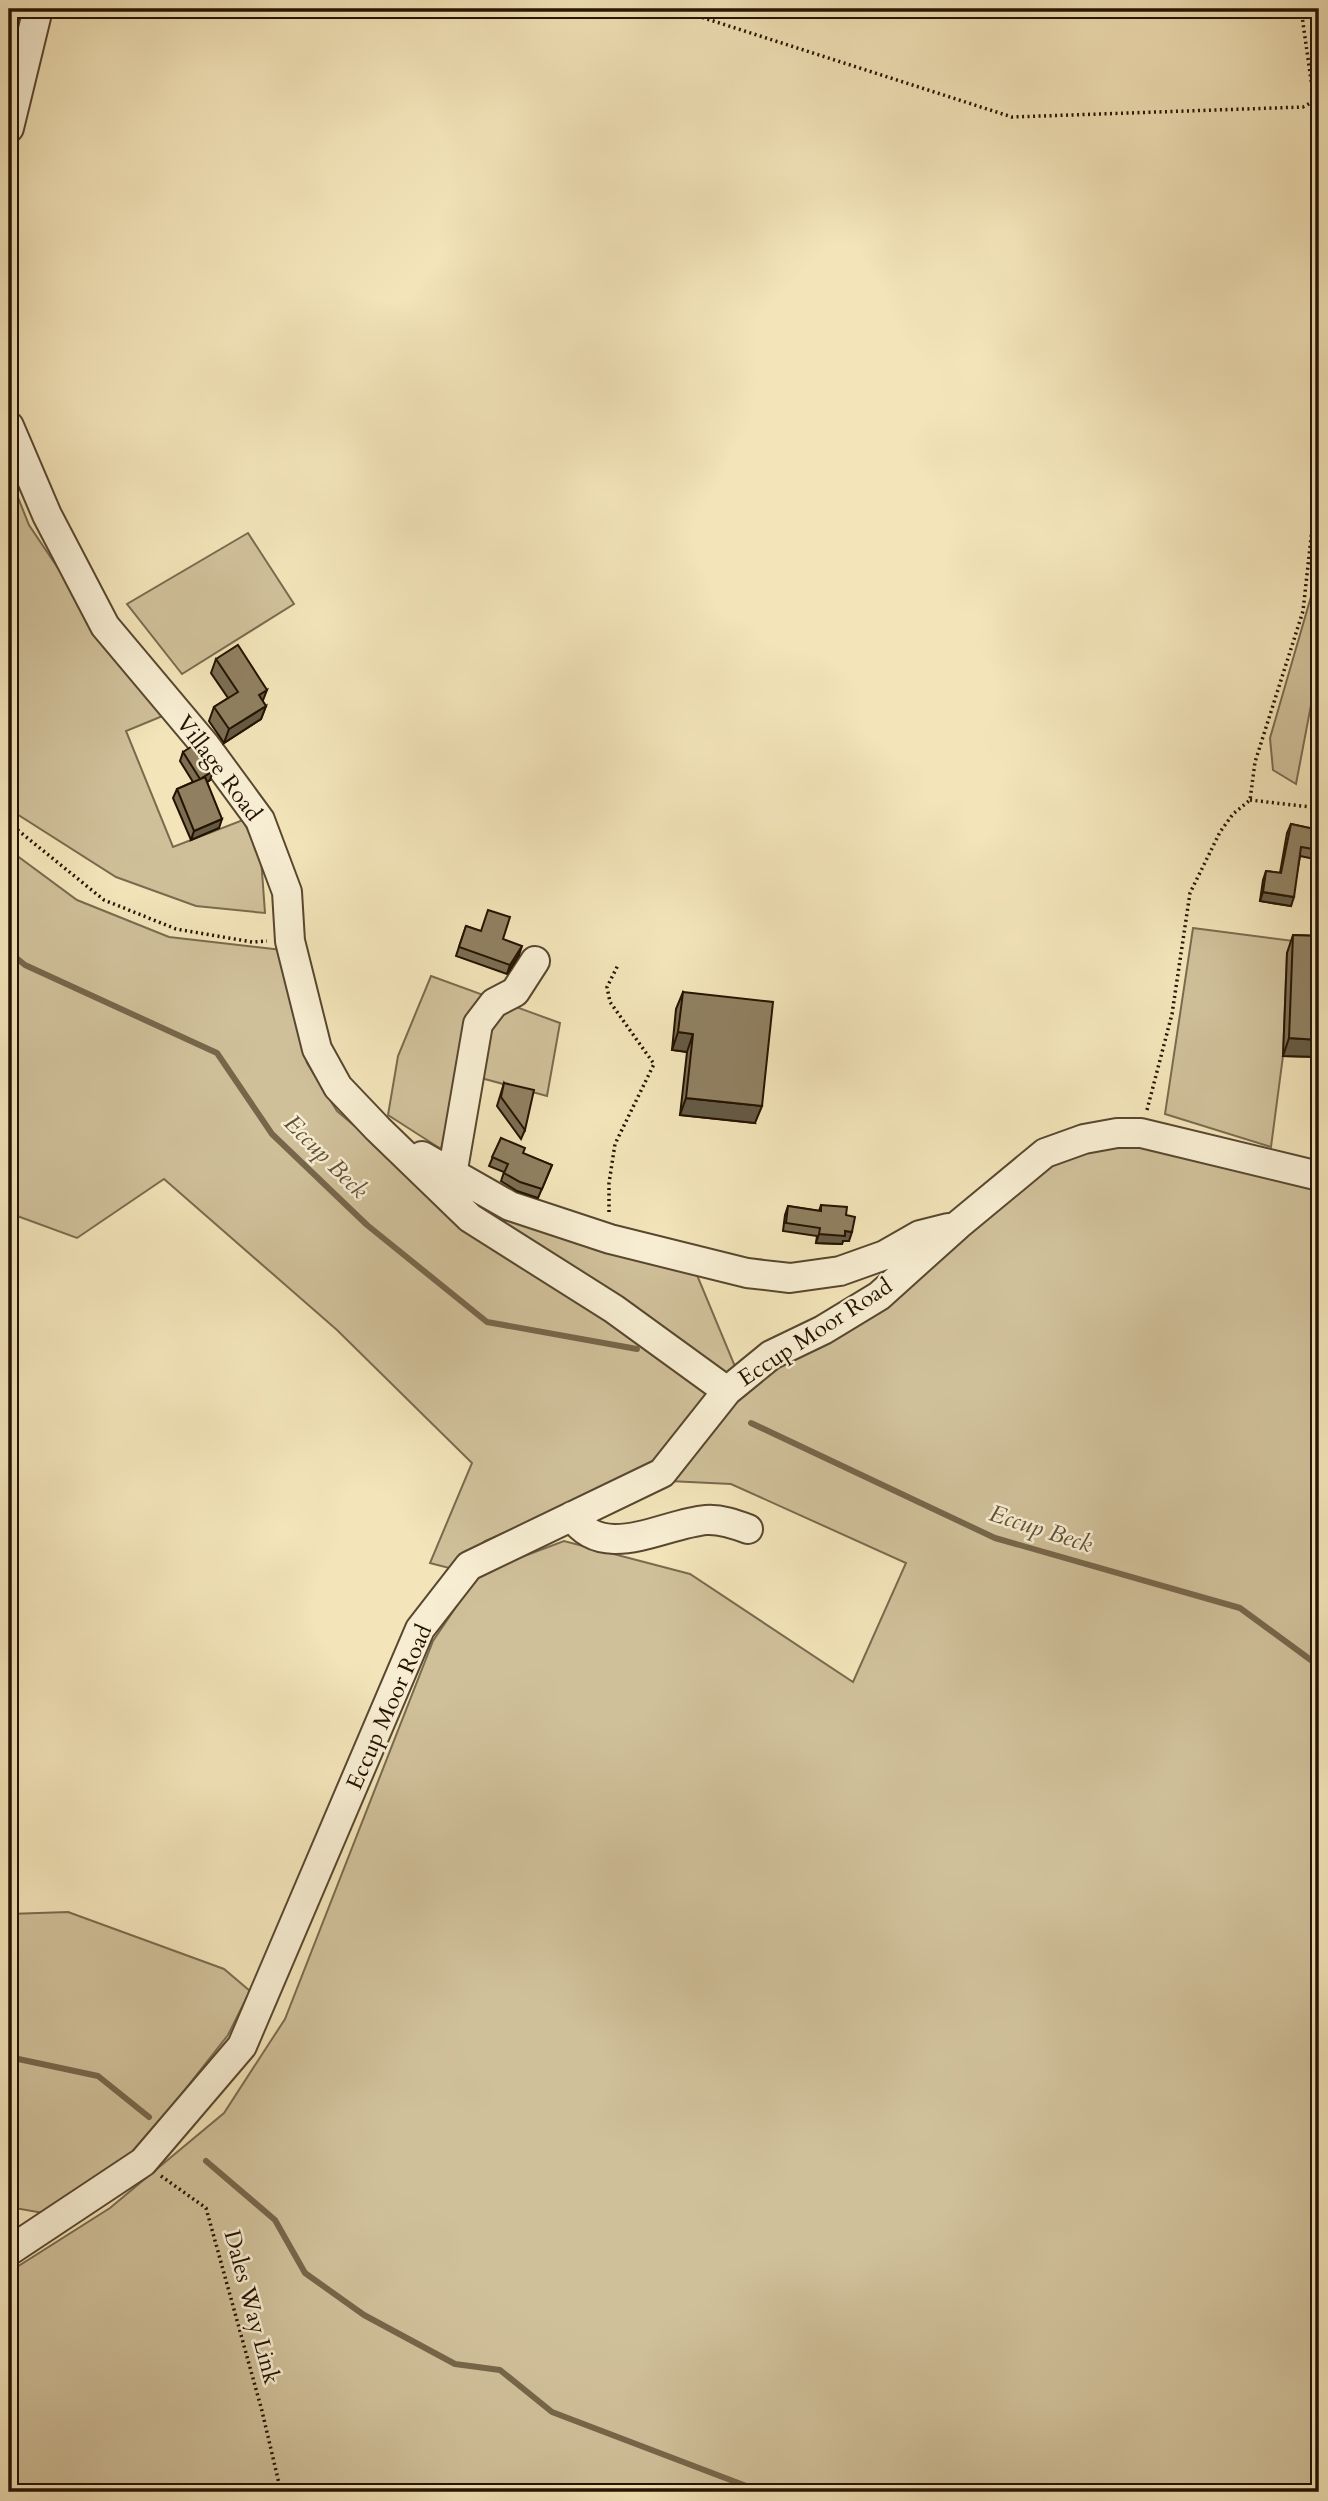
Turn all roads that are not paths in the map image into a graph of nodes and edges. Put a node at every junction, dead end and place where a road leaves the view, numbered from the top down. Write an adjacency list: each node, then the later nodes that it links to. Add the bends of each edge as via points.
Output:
1 (38, 9): 2 (street)
2 (9, 128)
3 (9, 426): 5 (street, Village Road, via 47,515 105,626 205,745 260,820 287,892 290,941 317,1049 338,1087)
4 (535, 961): 6 (street, via 515,992 494,1003 478,1024)
5 (378, 1129): 6 (street); 9 (street, via 470,1218 614,1309)
6 (452, 1175): 8 (street, via 510,1206 610,1239 747,1273 790,1278 840,1271 885,1255 920,1235)
7 (1319, 1176): 8 (street, Eccup Moor Road, via 1141,1133 1117,1133 1045,1153)
8 (958, 1225): 9 (street, Eccup Moor Road, via 879,1296 771,1355)
9 (727, 1391): 10 (street, Eccup Moor Road, via 662,1473)
10 (572, 1516): 11 (street, via 583,1531 600,1538 643,1536 706,1520); 12 (street, Eccup Moor Road, via 469,1566 420,1629 242,2046 143,2162)
11 (748, 1529)
12 (9, 2251)

